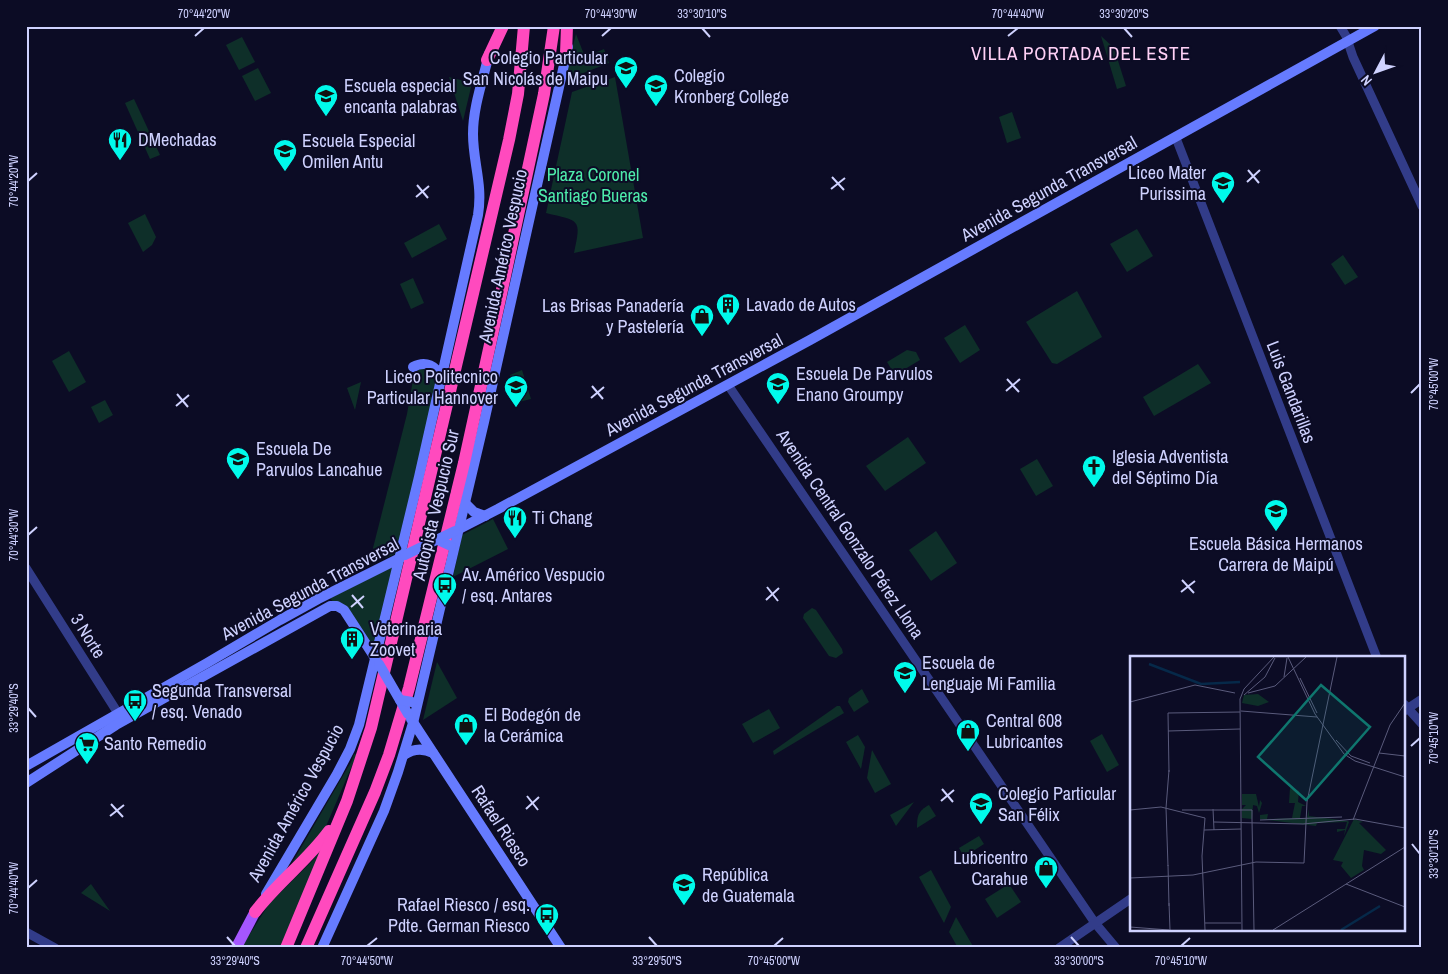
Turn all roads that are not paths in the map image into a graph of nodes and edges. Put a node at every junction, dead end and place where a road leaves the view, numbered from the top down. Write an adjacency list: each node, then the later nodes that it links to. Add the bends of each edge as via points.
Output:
1 (496, 26): 11 (main road, Avenida Américo Vespucio)
2 (503, 26): 11 (highway)
3 (524, 26): 37 (highway, Autopista Vespucio Sur, via 518,94 505,159 371,728)
4 (554, 26): 39 (highway, Autopista Vespucio Sur, via 544,94 505,276 462,472 409,688 378,786)
5 (567, 26): 10 (highway)
6 (572, 26): 10 (main road, Avenida Américo Vespucio)
7 (1340, 26): 9 (street)
8 (1375, 26): 9 (main road, Avenida Segunda Transversal)
9 (1348, 41): 12 (main road, Avenida Segunda Transversal); 13 (street)
10 (566, 54): 17 (main road, Avenida Américo Vespucio)
11 (487, 60): 15 (main road, Avenida Américo Vespucio, via 473,128 480,205)
12 (1176, 138): 16 (main road, Avenida Segunda Transversal); 24 (street, Luis Gandarillas)
13 (1422, 206)
14 (413, 367): 15 (main road, via 429,364)
15 (442, 378): 22 (main road, Avenida Américo Vespucio)
16 (728, 384): 18 (main road, Avenida Segunda Transversal); 41 (street, Avenida Central Gonzalo Pérez Llona)
17 (465, 503): 18 (main road, via 474,512); 19 (main road, Avenida Américo Vespucio)
18 (485, 516): 19 (main road, Avenida Segunda Transversal)
19 (457, 530): 20 (main road, Avenida Segunda Transversal, bridge); 21 (main road, Avenida Américo Vespucio)
20 (438, 540): 21 (main road, bridge); 22 (main road, Avenida Segunda Transversal, bridge)
21 (453, 548): 28 (main road, Avenida Américo Vespucio)
22 (402, 557): 25 (main road, Avenida Américo Vespucio); 30 (main road, Avenida Segunda Transversal, via 309,603)
23 (26, 568): 30 (street, 3 Norte)
24 (1376, 656)
25 (377, 661): 27 (main road, Avenida Segunda Transversal, bridge); 30 (main road, Avenida Segunda Transversal, via 344,610 330,606); 40 (main road, Avenida Américo Vespucio, via 350,749)
26 (1422, 699): 29 (street)
27 (400, 700): 28 (main road, bridge); 31 (main road, Avenida Segunda Transversal, bridge)
28 (415, 700): 31 (main road, Avenida Américo Vespucio)
29 (1406, 708): 32 (street)
30 (121, 717): 35 (main road, Avenida Segunda Transversal); 36 (main road, Avenida Segunda Transversal)
31 (410, 718): 33 (main road, Rafael Riesco); 34 (main road, Avenida Américo Vespucio)
32 (1422, 724)
33 (434, 753): 34 (main road, via 419,749); 49 (main road, Rafael Riesco)
34 (404, 755): 48 (main road, Avenida Américo Vespucio, via 384,811)
35 (26, 766)
36 (26, 783)
37 (346, 800): 40 (highway, via 316,848); 45 (highway, Autopista Vespucio Sur)
38 (1130, 899): 41 (street)
39 (323, 909): 46 (highway, Autopista Vespucio Sur); 47 (highway)
40 (255, 912): 44 (main road, Avenida Américo Vespucio)
41 (1095, 923): 50 (street); 51 (street, Avenida Central Gonzalo Pérez Llona)
42 (26, 932): 43 (street)
43 (55, 948)
44 (236, 948)
45 (286, 948)
46 (306, 948)
47 (311, 948)
48 (322, 948)
49 (561, 948)
50 (1059, 948)
51 (1116, 948)

